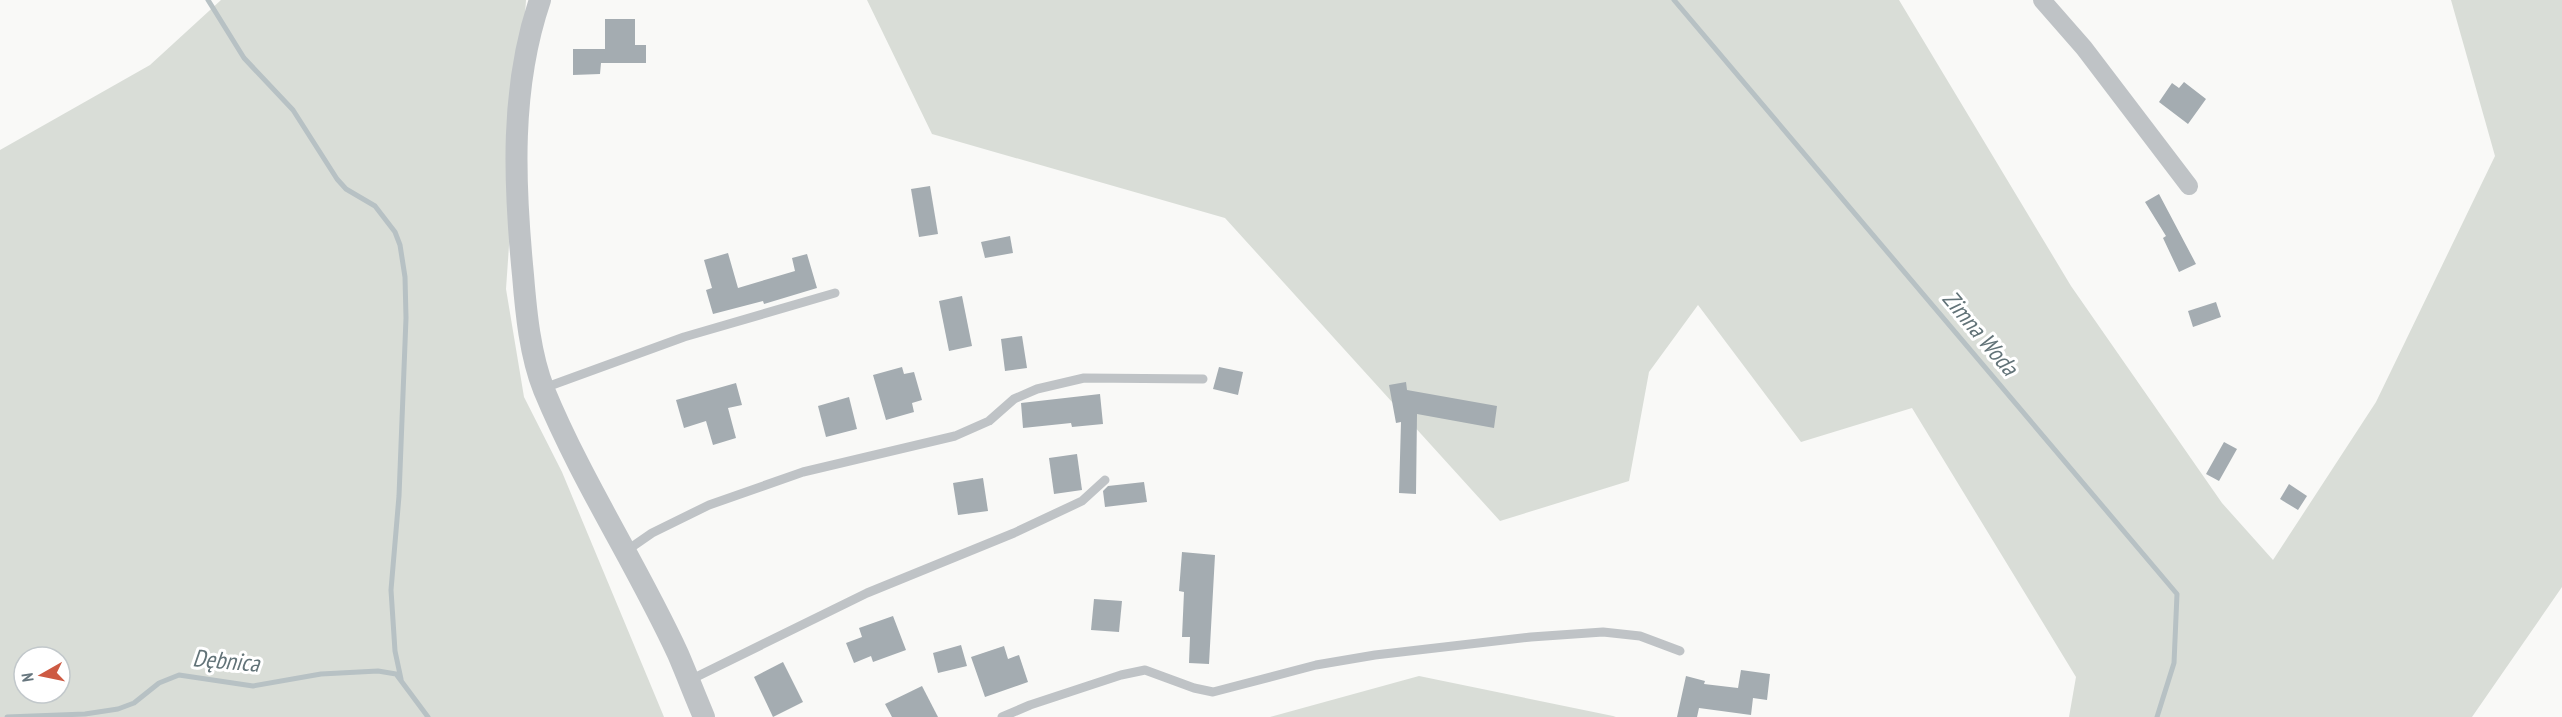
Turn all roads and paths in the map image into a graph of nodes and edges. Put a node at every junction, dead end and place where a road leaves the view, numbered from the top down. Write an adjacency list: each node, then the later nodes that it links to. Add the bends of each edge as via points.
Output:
1 (540, 0): 6 (street, via 525,58 517,122 517,204 527,318)
2 (2042, 0): 3 (street, via 2084,48)
3 (2189, 186)
4 (835, 293): 6 (lane, via 684,337)
5 (1203, 379): 8 (lane, via 1084,378 1037,389 1014,399 989,421 955,436 782,480 709,505 652,533)
6 (543, 388): 8 (street)
7 (1105, 480): 10 (lane, via 1082,501 867,593)
8 (624, 552): 10 (street, via 678,654)
9 (1680, 651): 11 (lane, via 1640,636 1603,632 1531,637 1316,665 1213,692 1145,670 1121,675)
10 (688, 681): 12 (street)
11 (1019, 714): 13 (lane)
12 (704, 717)
13 (1002, 717)

